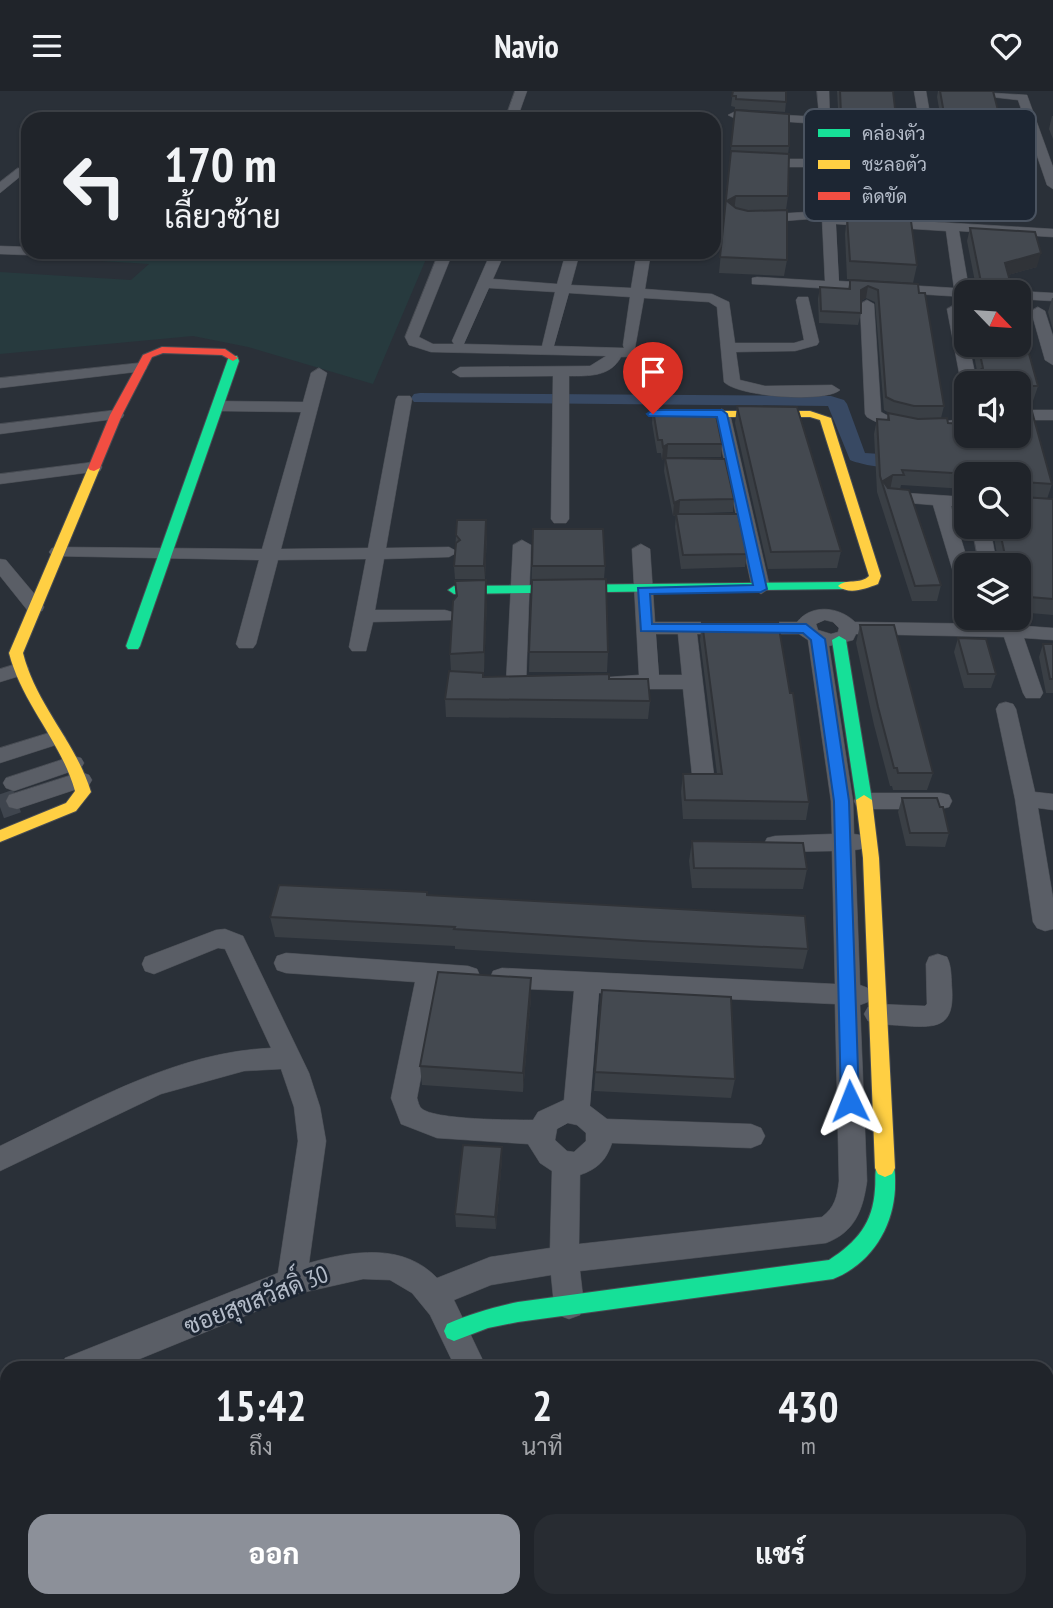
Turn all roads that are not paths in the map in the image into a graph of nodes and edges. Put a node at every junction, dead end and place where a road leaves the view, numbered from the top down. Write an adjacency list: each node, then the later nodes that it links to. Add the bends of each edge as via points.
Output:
1 (521, 91): 8 (street)
2 (823, 91): 5 (street)
3 (920, 91): 6 (street)
4 (965, 91): 7 (street, via 1023,97)
5 (824, 109)
6 (924, 109)
7 (1029, 109)
8 (514, 112)
9 (734, 115): 10 (street)
10 (804, 123)
11 (1036, 125): 12 (street)
12 (1037, 141): 16 (street)
13 (745, 163): 14 (street)
14 (804, 166)
15 (18, 172): 17 (street)
16 (1051, 174)
17 (0, 189)
18 (804, 218): 19 (street)
19 (745, 219)
20 (830, 221): 33 (street)
21 (879, 221): 22 (street)
22 (952, 227): 23 (street); 30 (street)
23 (1053, 233)
24 (0, 250): 25 (street)
25 (21, 251)
26 (443, 259): 44 (street, via 421,309 414,342 431,348)
27 (495, 259): 32 (street)
28 (571, 259): 34 (street)
29 (643, 259): 35 (street)
30 (962, 280)
31 (757, 281): 33 (street)
32 (484, 283): 34 (street); 42 (street)
33 (832, 284): 36 (street)
34 (564, 288): 35 (street); 43 (street)
35 (637, 292): 44 (street); 45 (street, via 720,300)
36 (954, 292)
37 (1031, 296): 38 (street)
38 (1053, 297)
39 (803, 300): 45 (street, via 811,342 795,347)
40 (867, 304): 63 (street, via 873,414 884,421)
41 (1038, 311): 47 (street)
42 (459, 341)
43 (548, 344)
44 (623, 348): 46 (street); 49 (street, via 605,367)
45 (731, 348): 53 (street, via 732,382 742,388)
46 (657, 353)
47 (1053, 360)
48 (139, 368): 52 (street); 56 (street, via 148,355 163,350 216,350 232,355 234,362); 60 (street)
49 (561, 371): 50 (street); 55 (street)
50 (460, 372)
51 (319, 373): 57 (street)
52 (0, 383)
53 (832, 390)
54 (404, 399): 77 (street)
55 (561, 402): 72 (street)
56 (219, 406): 57 (street); 79 (street)
57 (311, 407): 80 (street)
58 (653, 414): 59 (street)
59 (722, 414): 82 (street, via 726,465); 82 (street, via 825,418 875,576 868,585)
60 (116, 415): 64 (street); 67 (street)
61 (1031, 416): 62 (street)
62 (1053, 417)
63 (954, 426)
64 (0, 429)
65 (995, 448): 66 (street)
66 (998, 458)
67 (94, 467): 68 (street); 75 (street)
68 (0, 479)
69 (891, 497): 70 (street)
70 (940, 500): 71 (street); 78 (street)
71 (954, 501)
72 (560, 519)
73 (522, 545): 84 (street)
74 (641, 549): 85 (street)
75 (58, 552): 79 (street); 86 (street)
76 (449, 552): 77 (street)
77 (377, 553): 80 (street); 87 (street)
78 (956, 553)
79 (167, 554): 80 (street); 97 (street)
80 (272, 555): 96 (street)
81 (0, 564): 86 (street)
82 (761, 589): 85 (street)
83 (454, 590): 84 (street)
84 (520, 590): 85 (street); 103 (street, via 523,683)
85 (643, 590): 89 (street)
86 (35, 607): 99 (street)
87 (364, 615): 88 (street); 98 (street)
88 (445, 616)
89 (646, 628): 90 (street); 101 (street)
90 (687, 628): 94 (street); 102 (street)
91 (954, 629): 94 (street)
92 (1002, 630): 104 (street)
93 (1023, 630): 95 (street)
94 (828, 634): 112 (street); 116 (street, via 838,763)
95 (1053, 634)
96 (246, 644)
97 (133, 646)
98 (359, 647)
99 (10, 672): 106 (street)
100 (596, 682): 101 (street)
101 (649, 682): 102 (street)
102 (693, 682): 109 (street)
103 (492, 683)
104 (1032, 693)
105 (1006, 709): 111 (street)
106 (55, 737): 107 (street); 108 (street)
107 (0, 756)
108 (77, 772): 110 (street); 115 (street, via 83,792 71,807)
109 (704, 784)
110 (16, 792)
111 (1026, 799): 114 (street); 118 (street)
112 (865, 801): 113 (street); 116 (street)
113 (941, 801)
114 (1053, 802)
115 (0, 836)
116 (856, 842): 117 (street); 124 (street); 125 (street, via 875,916)
117 (749, 845)
118 (1045, 922)
119 (286, 963): 122 (street)
120 (154, 964): 126 (street, via 216,939 234,943)
121 (938, 964): 125 (street, via 940,1007 931,1017)
122 (429, 974): 123 (street); 129 (street, via 404,1098 408,1112 433,1126)
123 (587, 984): 124 (street); 127 (street)
124 (847, 995): 125 (street); 133 (street, via 853,1181 850,1205 840,1223 807,1233)
125 (876, 1005): 136 (street, via 886,1197 881,1224 861,1253 833,1269)
126 (289, 1058): 131 (street, via 244,1060 155,1084); 134 (street, via 307,1107 312,1141)
127 (576, 1112): 128 (street, via 595,1122); 129 (street, via 554,1115)
128 (600, 1131): 130 (street); 132 (street, via 596,1151 589,1159)
129 (541, 1132): 132 (street, via 546,1152)
130 (751, 1136)
131 (0, 1160)
132 (566, 1164): 133 (street)
133 (564, 1259): 135 (street, via 490,1271); 136 (street)
134 (291, 1283): 135 (street, ซอยสุขสวัสดิ์ 30, via 329,1271 383,1265 414,1275); 138 (street, ซอยสุขสวัสดิ์ 30)
135 (432, 1294): 137 (street, ซอยสุขสวัสดิ์ 30)
136 (569, 1305): 137 (street, via 488,1318)
137 (454, 1331): 139 (street, ซอยสุขสวัสดิ์ 30)
138 (96, 1361)
139 (468, 1361)

